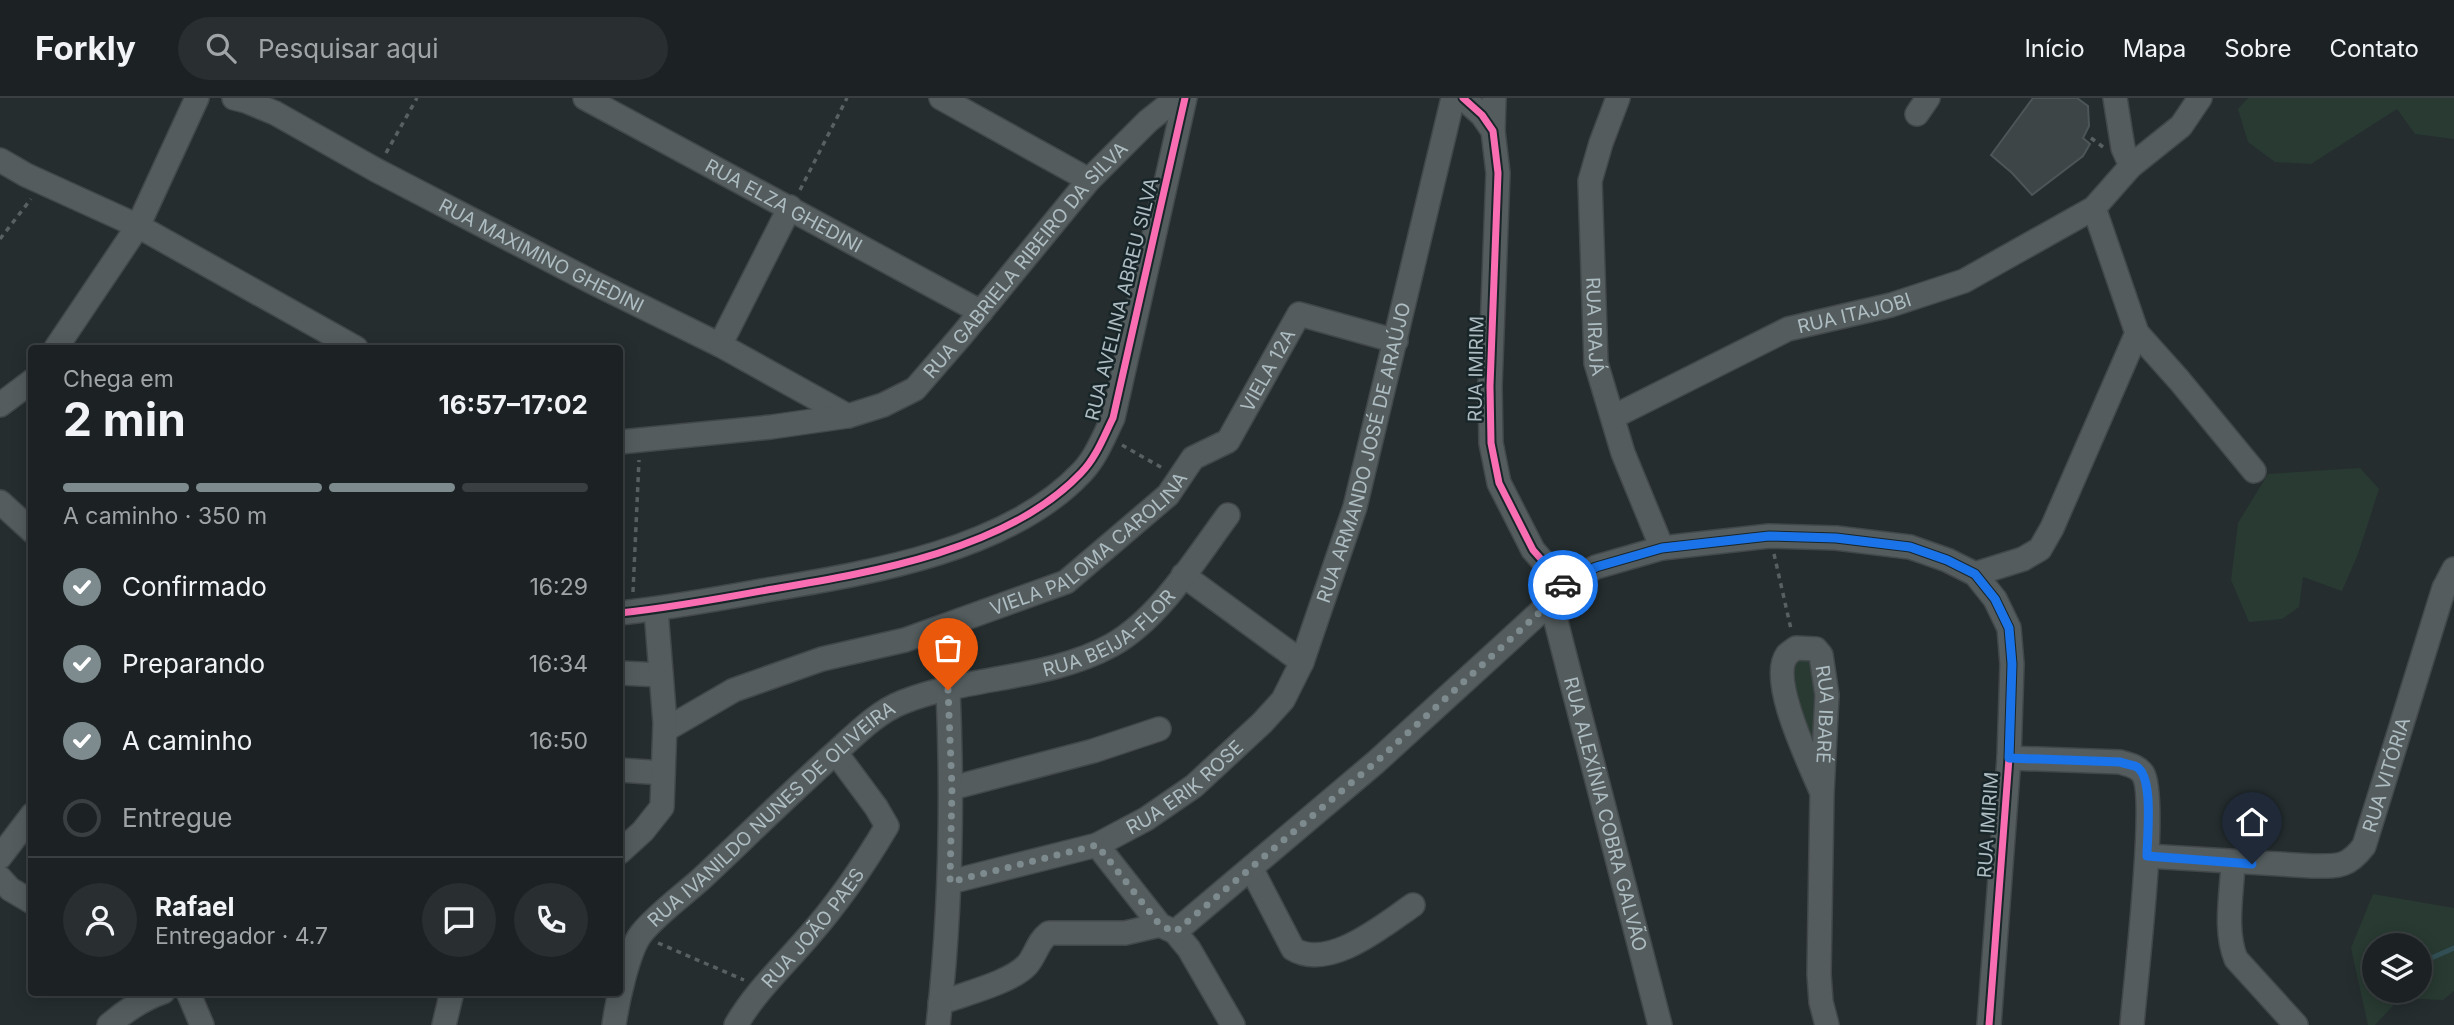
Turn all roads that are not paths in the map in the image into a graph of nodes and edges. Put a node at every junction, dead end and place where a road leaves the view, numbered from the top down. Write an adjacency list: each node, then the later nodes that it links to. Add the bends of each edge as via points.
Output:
1 (197, 98): 19 (street)
2 (234, 98): 25 (street, RUA MAXIMINO GHEDINI, via 275,113 376,170)
3 (585, 98): 17 (street, RUA ELZA GHEDINI)
4 (941, 98): 16 (street)
5 (1177, 98): 16 (street, RUA GABRIELA RIBEIRO DA SILVA)
6 (1185, 98): 41 (street, RUA AVELINA ABREU SILVA, via 1113,418 1082,472 1043,506 976,541 857,575)
7 (1453, 98): 22 (street, RUA ARMANDO JOSÉ DE ARAÚJO)
8 (1463, 98): 13 (street)
9 (1493, 98): 13 (street, RUA IMIRIM)
10 (1618, 98): 29 (street, RUA IRAJÁ, via 1590,181 1596,363)
11 (2115, 98): 15 (street)
12 (2200, 98): 15 (street, RUA ITAJOBI, via 2181,127)
13 (1493, 131): 40 (street, RUA IMIRIM, via 1498,173 1491,443 1499,482 1513,515)
14 (0, 160): 19 (street)
15 (2130, 166): 18 (street, RUA ITAJOBI)
16 (1090, 180): 20 (street, RUA GABRIELA RIBEIRO DA SILVA)
17 (790, 207): 20 (street, RUA ELZA GHEDINI); 25 (street)
18 (2094, 208): 21 (street); 29 (street, RUA ITAJOBI, via 1965,281 1891,305 1788,329)
19 (138, 226): 23 (street); 24 (street)
20 (981, 312): 28 (street, RUA GABRIELA RIBEIRO DA SILVA, via 915,389)
21 (2137, 333): 32 (street); 38 (street, via 2040,549)
22 (1396, 341): 30 (street, VIELA 12A, via 1299,314); 43 (street, RUA ARMANDO JOSÉ DE ARAÚJO, via 1355,507)
23 (58, 345)
24 (351, 345)
25 (720, 345): 28 (street, RUA MAXIMINO GHEDINI)
26 (28, 384): 27 (street)
27 (0, 405)
28 (848, 416): 31 (street, RUA GABRIELA RIBEIRO DA SILVA)
29 (1613, 417): 36 (street, RUA IRAJÁ)
30 (1228, 441): 48 (street, VIELA PALOMA CAROLINA, via 1194,458 1168,495 1066,582 905,640 822,659 734,690)
31 (630, 442)
32 (2254, 471)
33 (0, 502): 35 (street)
34 (1228, 515): 39 (street, RUA BEIJA-FLOR)
35 (28, 527)
36 (1662, 548): 38 (street, RUA IMIRIM, via 1769,536 1836,538 1910,547); 40 (street, RUA IMIRIM, via 1596,567)
37 (2454, 569): 60 (street, RUA VITÓRIA, via 2444,588 2364,846 2353,860 2337,866)
38 (1975, 574): 50 (street, RUA IMIRIM, via 1995,599 2009,628)
39 (1183, 575): 43 (street); 46 (street, RUA BEIJA-FLOR, via 1144,621 1112,645 1045,668)
40 (1557, 593): 61 (street, via 1376,762); 80 (street, RUA ALEXÍNIA COBRA GALVÃO)
41 (656, 610): 42 (street, RUA AVELINA ABREU SILVA); 45 (street)
42 (626, 612)
43 (1303, 662): 56 (street, RUA ERIK ROSE, via 1283,700 1194,786)
44 (623, 673): 45 (street)
45 (661, 675): 48 (street)
46 (948, 690): 49 (street, RUA IVANILDO NUNES DE OLIVEIRA, via 900,703); 53 (street)
47 (1159, 729): 53 (street)
48 (665, 730): 52 (street)
49 (836, 753): 67 (street, RUA IVANILDO NUNES DE OLIVEIRA); 78 (street, RUA JOÃO PAES, via 887,826 845,891)
50 (2009, 758): 58 (street, via 2120,762 2136,767 2144,775 2147,789); 82 (street, RUA IMIRIM)
51 (623, 770): 52 (street)
52 (663, 773): 57 (street, via 662,807)
53 (952, 788): 63 (street)
54 (1822, 793): 54 (street, RUA IBARÉ, via 1827,726 1824,669 1816,649 1796,648 1786,656 1783,668 1788,708); 81 (street, RUA IBARÉ, via 1819,974)
55 (28, 821): 59 (street)
56 (1097, 845): 63 (street, RUA ERIK ROSE); 66 (street)
57 (623, 849)
58 (2147, 856): 60 (street, RUA VITÓRIA); 83 (street)
59 (0, 857)
60 (2233, 863): 84 (street, via 2232,949)
61 (1251, 868): 65 (street, via 1293,949 1301,954 1321,955 1360,942); 66 (street)
62 (0, 878): 64 (street)
63 (950, 882): 73 (street)
64 (28, 900)
65 (1412, 905)
66 (1167, 929): 73 (street, via 1049,933 1026,966); 79 (street, via 1189,949)
67 (630, 937): 68 (street)
68 (623, 976)
69 (155, 996): 74 (street)
70 (190, 996): 75 (street)
71 (451, 996): 76 (street)
72 (619, 996): 77 (street)
73 (939, 1014)
74 (109, 1025)
75 (202, 1025)
76 (444, 1025)
77 (614, 1025)
78 (736, 1025)
79 (1233, 1025)
80 (1660, 1025)
81 (1827, 1025)
82 (1989, 1025)
83 (2132, 1025)
84 (2296, 1025)

